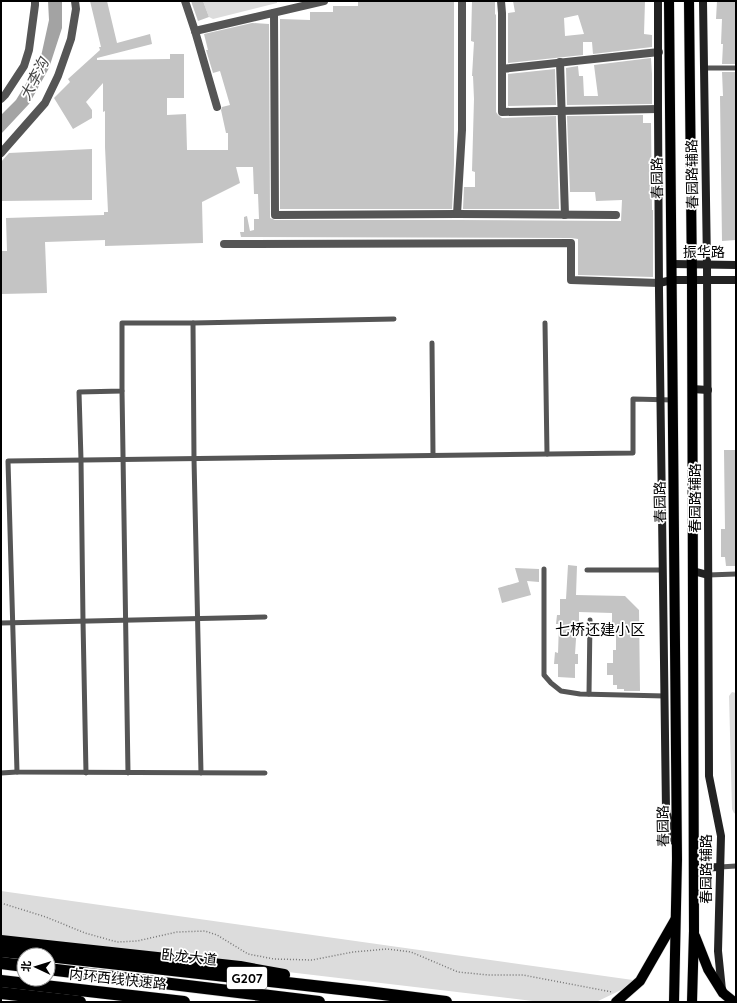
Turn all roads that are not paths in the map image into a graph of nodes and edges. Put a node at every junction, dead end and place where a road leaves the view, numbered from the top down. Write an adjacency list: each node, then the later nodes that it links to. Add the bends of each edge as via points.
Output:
1 (35, 1): 20 (street, via 29,50 24,66)
2 (75, 1): 25 (street, via 76,9 70,39 46,103)
3 (185, 1): 12 (street)
4 (324, 1): 11 (street)
5 (462, 1): 27 (street, via 462,130)
6 (501, 1): 19 (street)
7 (658, 1): 14 (street, 春园路辅路)
8 (670, 1): 13 (main road, 春园路)
9 (689, 1): 16 (main road)
10 (703, 1): 17 (street, 春园路辅路)
11 (274, 13): 12 (street); 27 (street, via 276,215)
12 (195, 31): 21 (street)
13 (670, 50): 14 (street); 23 (main road, 春园路)
14 (659, 52): 15 (street); 22 (street, 春园路辅路)
15 (560, 62): 19 (street); 24 (street)
16 (690, 68): 17 (street); 33 (main road)
17 (703, 68): 18 (lane); 34 (street, 春园路辅路)
18 (736, 68)
19 (502, 69): 24 (street, via 502,112)
20 (1, 99)
21 (217, 107)
22 (658, 109): 23 (street); 24 (street); 30 (street, 春园路辅路)
23 (670, 109): 26 (main road, 春园路)
24 (562, 110): 28 (street)
25 (1, 154)
26 (671, 210): 30 (street); 32 (main road, 春园路)
27 (457, 214): 28 (street)
28 (565, 215): 29 (street)
29 (616, 215)
30 (659, 215): 40 (street, 春园路辅路)
31 (224, 244): 40 (street, via 570,243 571,280)
32 (672, 264): 33 (street, 振华路); 36 (main road, 春园路)
33 (692, 265): 34 (street, 振华路); 38 (main road)
34 (707, 265): 35 (street, 振华路); 39 (street, 春园路辅路)
35 (736, 265)
36 (672, 280): 38 (street, 振华路); 40 (street, 振华路); 49 (main road, 春园路)
37 (736, 280): 39 (street, 振华路)
38 (692, 281): 39 (street, 振华路); 45 (main road)
39 (707, 281): 46 (street, 春园路辅路)
40 (659, 283): 48 (street, 春园路辅路)
41 (394, 319): 42 (lane)
42 (193, 323): 47 (lane, via 122,323); 53 (lane)
43 (545, 323): 50 (lane)
44 (432, 343): 51 (lane)
45 (692, 389): 46 (street); 59 (main road)
46 (708, 390): 61 (street, 春园路辅路)
47 (122, 391): 52 (lane); 54 (lane, via 79,392)
48 (661, 400): 49 (lane); 50 (lane, via 633,399 633,453); 57 (street, 春园路辅路)
49 (673, 400): 58 (main road, 春园路)
50 (547, 454): 51 (lane)
51 (433, 455): 53 (lane)
52 (124, 459): 53 (lane); 54 (lane); 64 (lane)
53 (194, 459): 63 (lane)
54 (81, 460): 66 (lane); 68 (lane, via 8,461)
55 (544, 569): 69 (lane, via 544,675 561,691)
56 (587, 570): 57 (lane)
57 (663, 570): 58 (street); 70 (street, 春园路辅路)
58 (674, 570): 71 (main road, 春园路)
59 (693, 571): 61 (street); 81 (main road)
60 (736, 574): 61 (lane)
61 (708, 575): 80 (street, 春园路辅路, via 709,776 721,836)
62 (265, 617): 63 (lane)
63 (198, 619): 64 (lane); 76 (lane)
64 (126, 620): 66 (lane); 75 (lane)
65 (590, 620): 69 (lane)
66 (83, 621): 68 (lane); 74 (lane)
67 (1, 623): 68 (lane)
68 (13, 623): 72 (lane)
69 (589, 694): 70 (lane)
70 (665, 696): 71 (street); 78 (street, 春园路辅路, via 666,810)
71 (675, 697): 78 (main road, 春园路)
72 (17, 772): 73 (lane); 74 (lane)
73 (1, 773)
74 (86, 773): 75 (lane)
75 (128, 773): 76 (lane)
76 (201, 773): 77 (lane)
77 (265, 773)
78 (677, 851): 82 (main road, 春园路)
79 (736, 866): 80 (lane)
80 (720, 867): 81 (street); 94 (street, 春园路辅路, via 718,951)
81 (694, 868): 83 (main road)
82 (676, 918): 99 (main road, via 640,981); 100 (main road, 春园路)
83 (694, 931): 94 (main road, via 708,969); 101 (main road)
84 (1, 941): 92 (highway, via 240,967)
85 (1, 951): 86 (highway)
86 (16, 953)
87 (56, 957): 92 (highway, 卧龙大道 / G207)
88 (1, 963): 89 (highway)
89 (16, 965)
90 (56, 970): 97 (highway, 内环西线快速路)
91 (1, 981): 96 (highway, 内环西线快速路)
92 (367, 992): 98 (highway, 卧龙大道 / G207)
93 (1, 993): 95 (highway)
94 (723, 993): 102 (main road)
95 (80, 1002)
96 (184, 1002)
97 (319, 1002)
98 (446, 1002)
99 (616, 1002)
100 (674, 1002)
101 (692, 1002)
102 (734, 1002)

